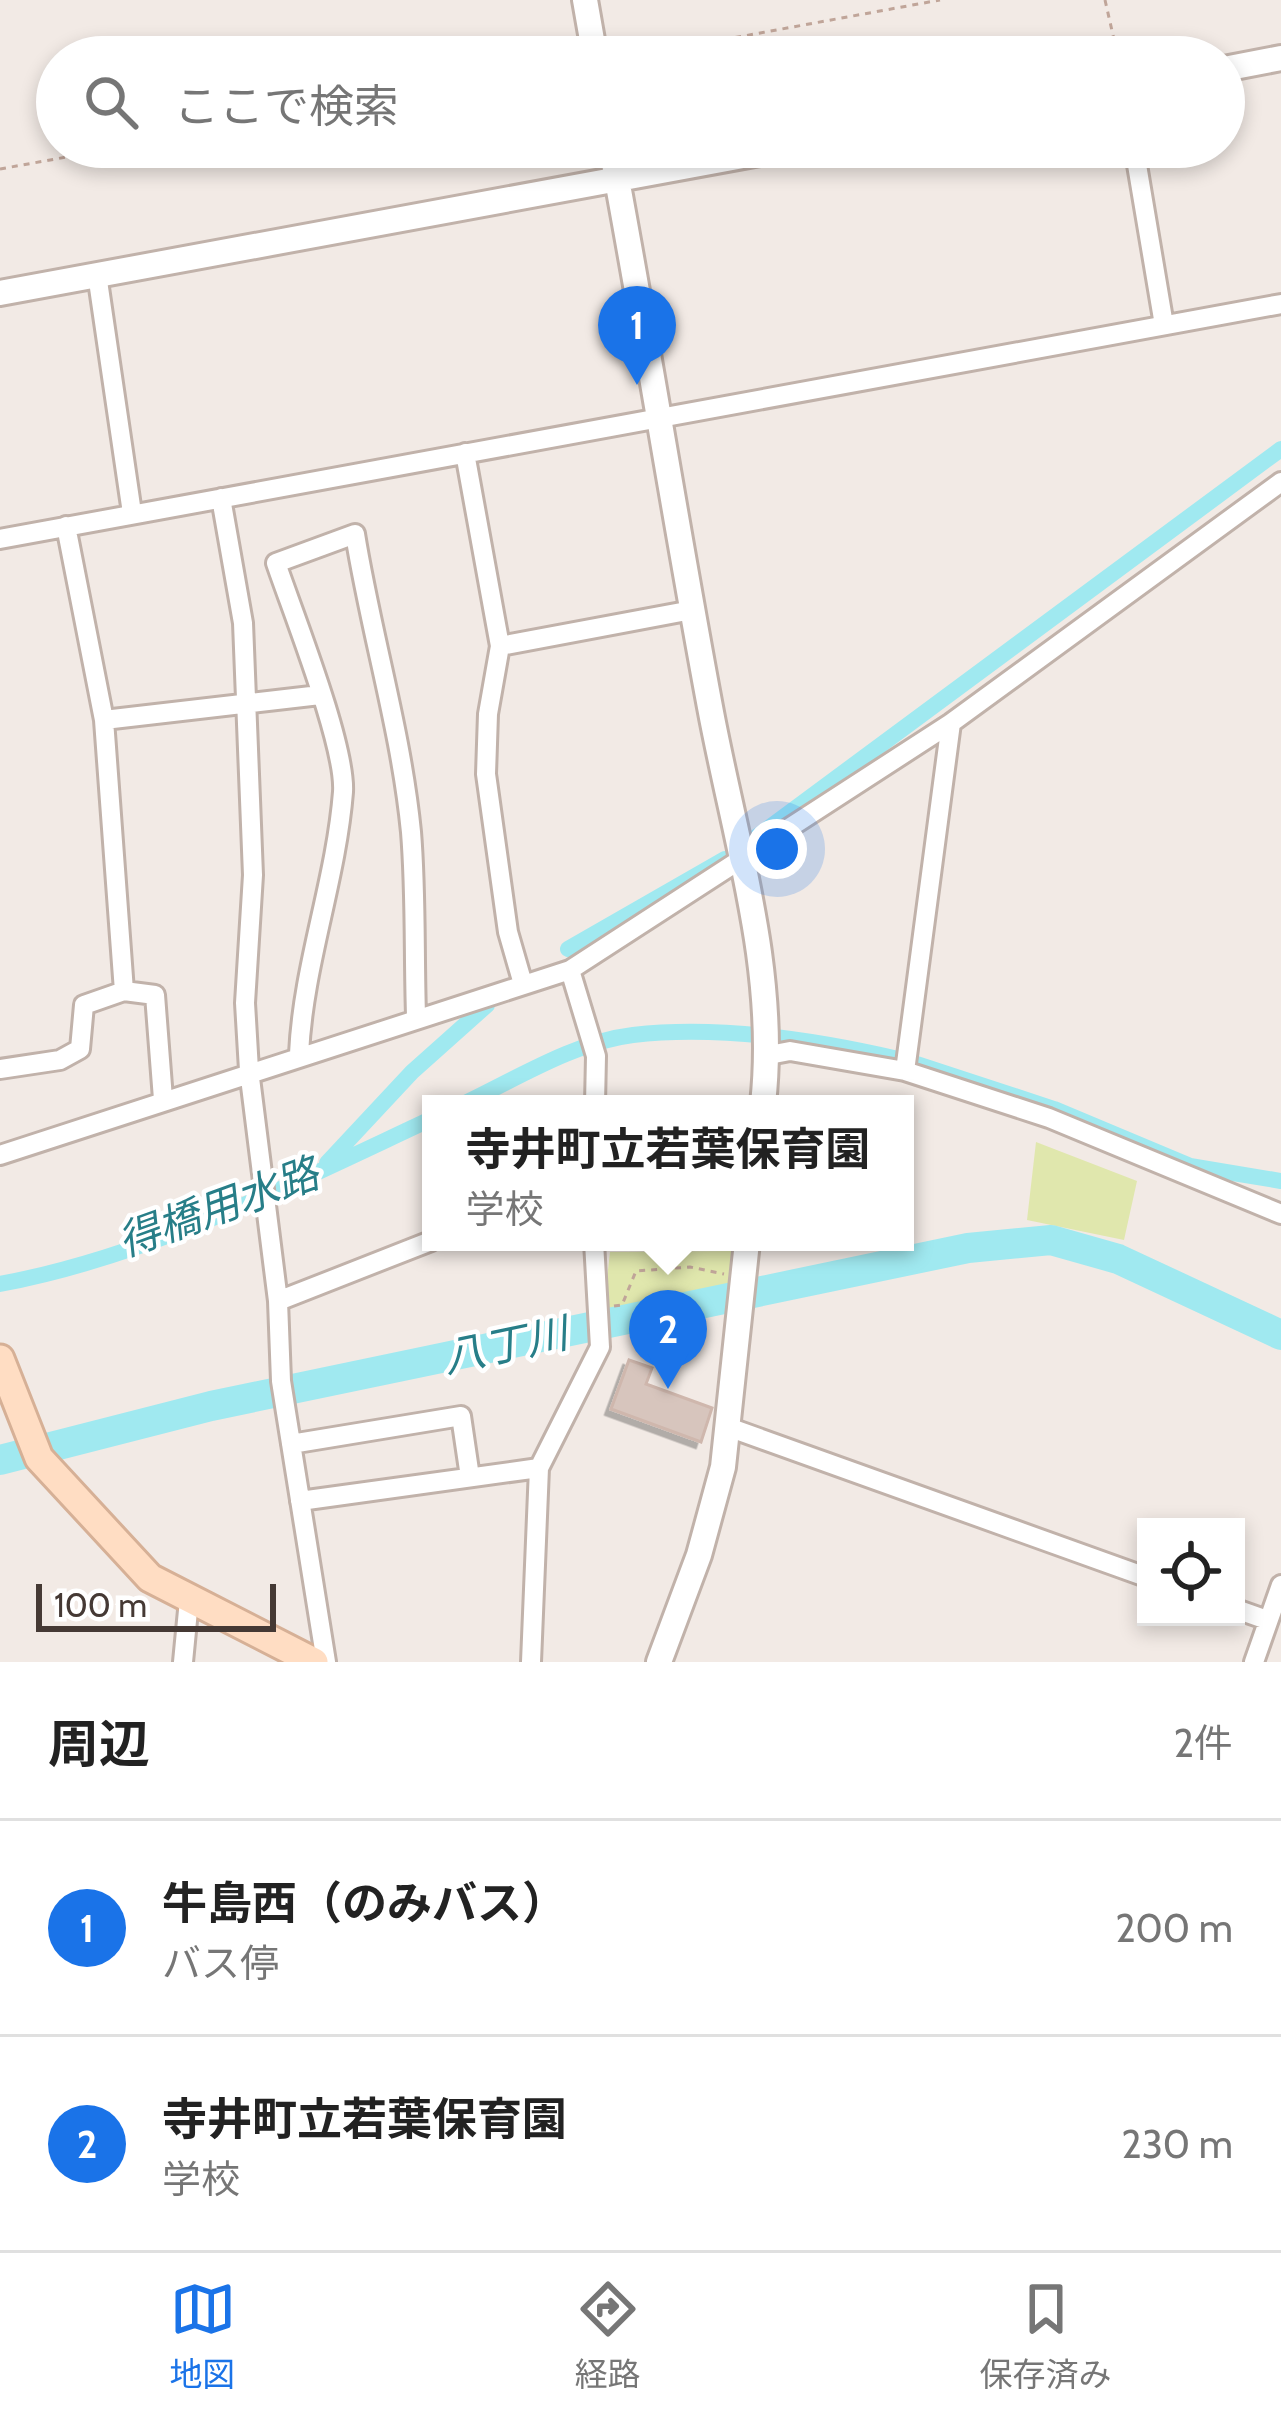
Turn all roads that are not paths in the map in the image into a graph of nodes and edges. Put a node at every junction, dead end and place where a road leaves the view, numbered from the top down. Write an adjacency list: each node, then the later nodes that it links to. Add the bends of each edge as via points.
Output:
1 (585, 0): 2 (street)
2 (591, 36)
3 (1281, 58): 4 (street)
4 (1245, 65)
5 (615, 168): 8 (street)
6 (673, 168): 8 (street)
7 (1138, 168): 12 (street)
8 (617, 178): 9 (street); 13 (street)
9 (97, 274): 10 (street); 17 (street)
10 (0, 293)
11 (1281, 304): 12 (street)
12 (1164, 325): 13 (street)
13 (655, 418): 14 (street); 20 (street)
14 (465, 453): 16 (street); 21 (street)
15 (1281, 482): 25 (street)
16 (221, 498): 17 (street); 23 (street, via 243,623)
17 (132, 513): 18 (street)
18 (66, 526): 19 (street); 24 (street)
19 (0, 539)
20 (692, 610): 21 (street); 26 (street)
21 (500, 646): 28 (street, via 486,774)
22 (320, 695): 23 (street); 30 (street, via 276,563 355,534 411,832); 32 (street, via 344,787 302,1000)
23 (246, 705): 24 (street); 34 (street, via 253,875)
24 (104, 719): 29 (street)
25 (951, 723): 26 (street); 35 (street)
26 (741, 850): 27 (street); 31 (street)
27 (570, 970): 28 (street); 36 (street, via 596,1056)
28 (523, 984): 30 (street)
29 (124, 991): 33 (street, via 84,1005 80,1049); 38 (street, via 155,995)
30 (416, 1016): 32 (street)
31 (768, 1044): 35 (street); 37 (street)
32 (299, 1054): 34 (street)
33 (0, 1069)
34 (248, 1070): 38 (street); 44 (street)
35 (905, 1071): 40 (street, via 1049,1118)
36 (595, 1095)
37 (764, 1095)
38 (163, 1099): 39 (street)
39 (0, 1155)
40 (1281, 1214)
41 (422, 1244): 44 (street)
42 (594, 1251): 48 (street, via 600,1347)
43 (746, 1251): 46 (street)
44 (278, 1300): 47 (street)
45 (0, 1359): 53 (main road, via 39,1458 150,1578)
46 (728, 1427): 51 (street); 60 (street, via 699,1555)
47 (291, 1444): 49 (street, via 461,1416); 50 (street)
48 (539, 1468): 49 (street); 59 (street)
49 (470, 1478): 50 (street)
50 (300, 1501): 58 (street)
51 (1137, 1574)
52 (1281, 1585): 55 (street)
53 (189, 1600): 56 (street); 57 (main road)
54 (1245, 1612): 55 (street)
55 (1267, 1620): 61 (street)
56 (183, 1662)
57 (314, 1662)
58 (326, 1662)
59 (531, 1662)
60 (658, 1662)
61 (1254, 1662)

